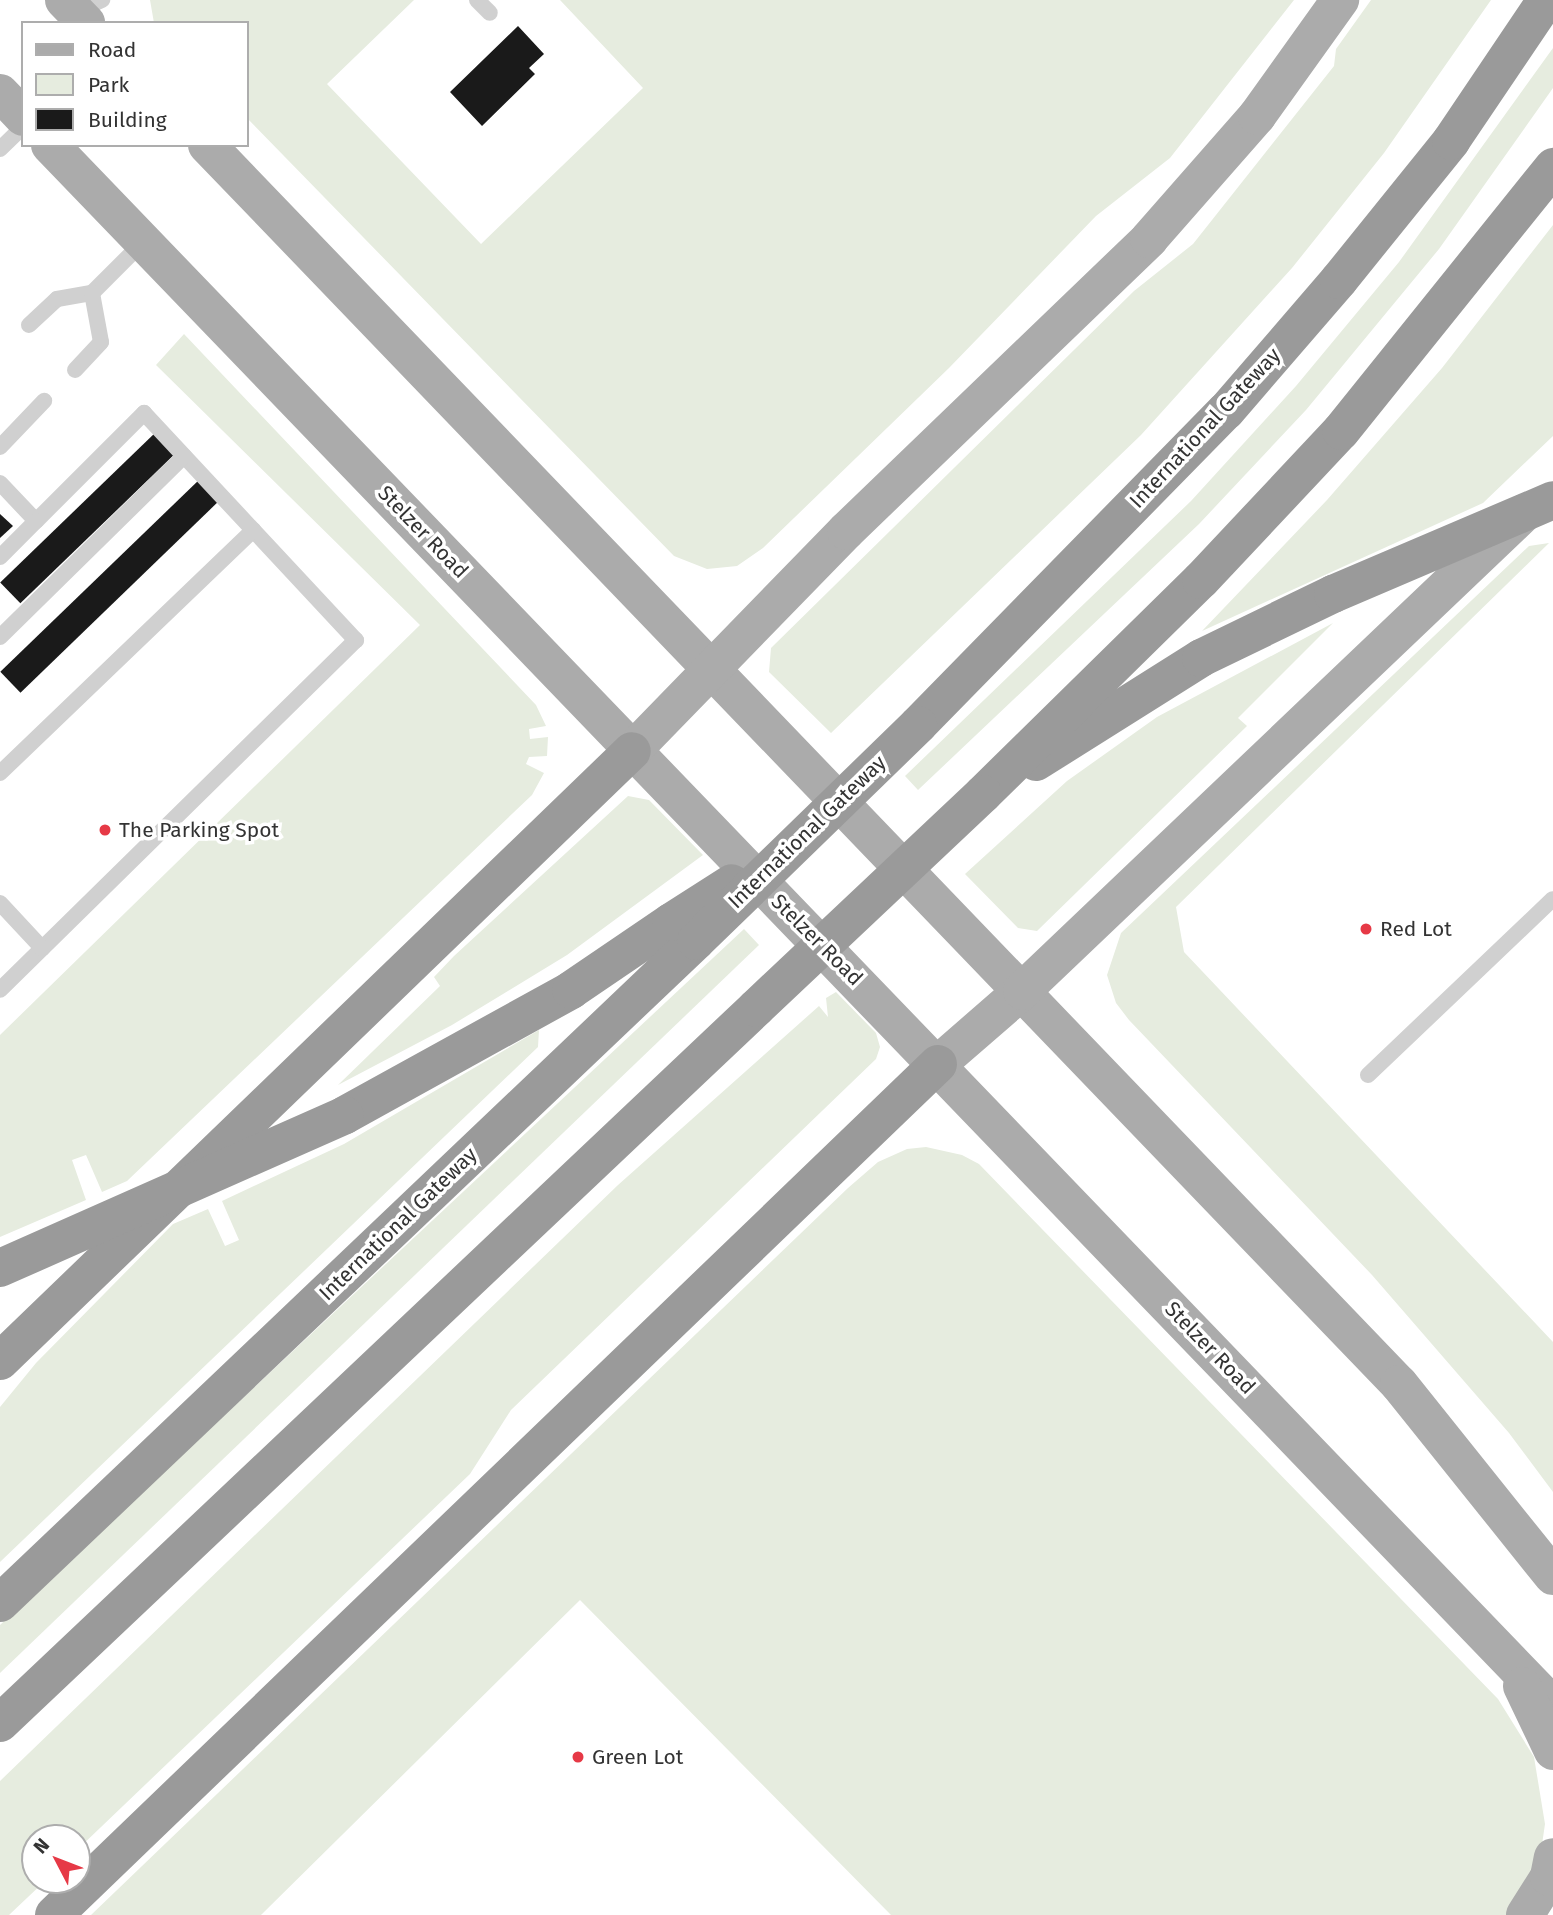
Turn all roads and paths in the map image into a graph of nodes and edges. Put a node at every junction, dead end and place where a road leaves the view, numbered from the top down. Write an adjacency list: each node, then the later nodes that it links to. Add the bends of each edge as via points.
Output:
1 (477, 0): 4 (lane)
2 (1340, 0): 26 (main road, via 1257,116 1149,239 846,530)
3 (1546, 0): 32 (highway, International Gateway, bridge, via 1451,141 1226,411 801,838)
4 (490, 13)
5 (0, 93): 6 (main road)
6 (21, 115)
7 (21, 129): 10 (lane)
8 (52, 147): 12 (main road, Stelzer Road)
9 (209, 147): 26 (main road)
10 (0, 149)
11 (1553, 167): 29 (highway, via 1341,431 1201,580)
12 (143, 243): 13 (lane); 27 (main road, Stelzer Road)
13 (92, 293): 14 (lane, via 57,299); 15 (lane, via 101,342)
14 (29, 325)
15 (75, 370)
16 (44, 401): 17 (lane)
17 (0, 447)
18 (184, 456): 22 (lane, via 144,413); 23 (lane); 25 (lane)
19 (0, 483): 22 (lane)
20 (1553, 485): 35 (main road)
21 (1553, 500): 29 (highway, bridge, via 1333,594 1201,658)
22 (36, 521): 24 (lane)
23 (253, 530): 28 (lane); 33 (lane, via 356,640)
24 (0, 557)
25 (0, 637)
26 (710, 670): 27 (main road); 35 (main road)
27 (632, 751): 36 (main road, Stelzer Road); 39 (highway)
28 (0, 773)
29 (983, 794): 46 (highway, bridge)
30 (1553, 898): 37 (lane)
31 (0, 904): 33 (lane)
32 (684, 931): 38 (highway, bridge, via 345,1115); 43 (highway, International Gateway)
33 (42, 948): 34 (lane)
34 (0, 990)
35 (1022, 991): 36 (main road); 42 (main road, via 1399,1384)
36 (938, 1063): 44 (main road, Stelzer Road); 49 (highway)
37 (1368, 1074)
38 (0, 1268)
39 (46, 1320): 40 (highway); 41 (highway)
40 (0, 1361)
41 (0, 1382)
42 (1553, 1576)
43 (0, 1603)
44 (1506, 1657): 45 (main road, Stelzer Road); 47 (main road)
45 (1553, 1706)
46 (0, 1723)
47 (1553, 1751)
48 (1553, 1857): 50 (main road, via 1549,1877)
49 (54, 1915)
50 (1525, 1915)

